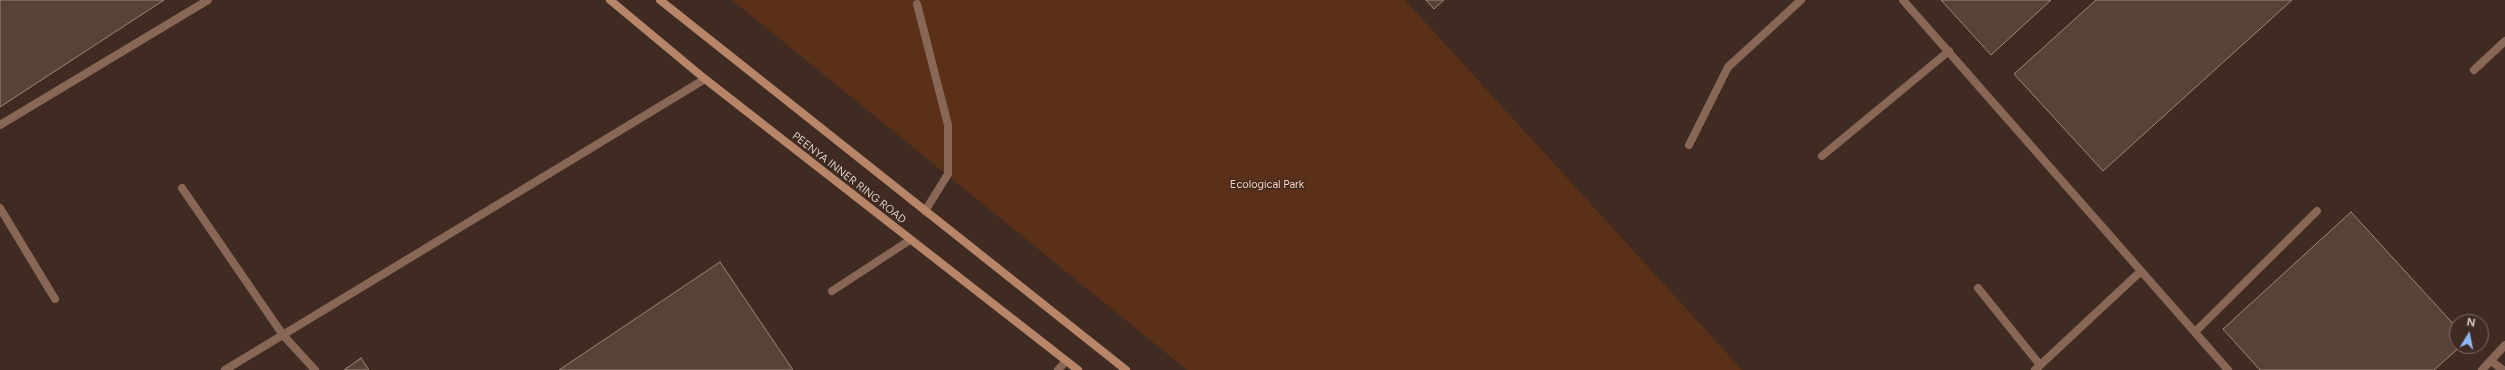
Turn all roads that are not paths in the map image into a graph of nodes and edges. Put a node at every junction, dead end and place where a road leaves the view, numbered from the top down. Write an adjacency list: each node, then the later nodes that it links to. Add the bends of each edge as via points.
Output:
1 (208, 0): 11 (street)
2 (610, 0): 10 (main road, PEENYA INNER RING ROAD)
3 (660, 0): 16 (main road, PEENYA INNER RING ROAD)
4 (1801, 0): 12 (street, via 1728,67)
5 (1903, 0): 8 (street)
6 (917, 4): 16 (street, via 948,124 948,174)
7 (2505, 41): 9 (street)
8 (1949, 51): 13 (street); 19 (street)
9 (2474, 70)
10 (705, 79): 18 (main road, PEENYA INNER RING ROAD); 24 (street)
11 (0, 125)
12 (1689, 146)
13 (1822, 156)
14 (182, 188): 24 (street)
15 (0, 208): 22 (street)
16 (924, 211): 33 (main road, PEENYA INNER RING ROAD)
17 (2317, 211): 23 (street)
18 (910, 240): 21 (street); 27 (main road, PEENYA INNER RING ROAD)
19 (2141, 271): 23 (street); 28 (street)
20 (1978, 288): 28 (street)
21 (832, 291)
22 (55, 299)
23 (2195, 332): 34 (street)
24 (283, 335): 29 (street); 30 (street)
25 (2505, 346): 26 (street)
26 (2491, 360): 35 (street); 36 (street)
27 (1066, 361): 31 (street); 32 (main road, PEENYA INNER RING ROAD)
28 (2038, 367)
29 (224, 370)
30 (315, 370)
31 (1058, 370)
32 (1078, 370)
33 (1126, 370)
34 (2228, 370)
35 (2482, 370)
36 (2504, 370)

